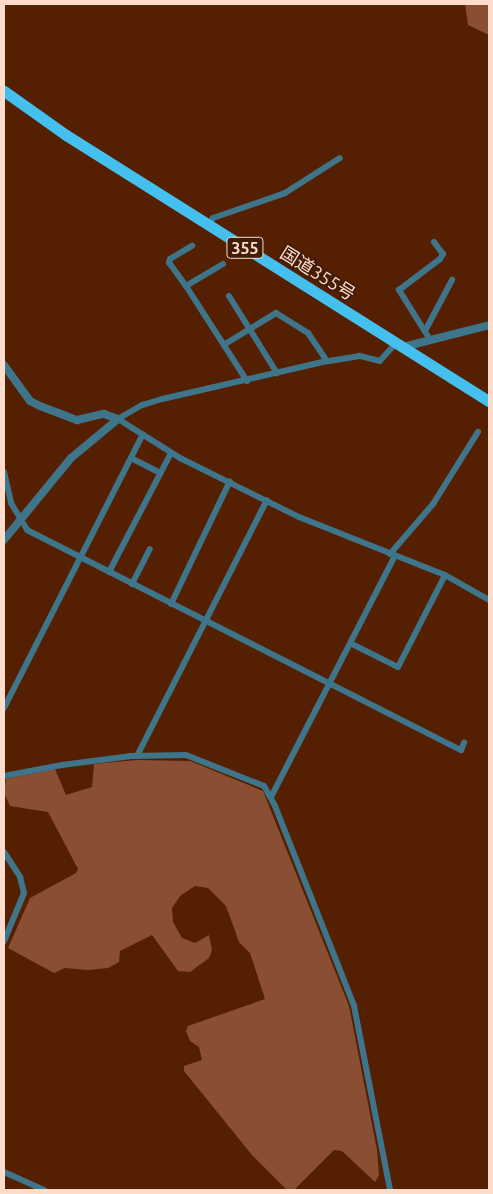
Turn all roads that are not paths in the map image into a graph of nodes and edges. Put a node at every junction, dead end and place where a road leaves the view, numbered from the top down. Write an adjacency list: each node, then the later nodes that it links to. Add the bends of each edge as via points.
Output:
1 (4, 91): 3 (highway, 国道355号 / 355, via 66,135)
2 (340, 158): 3 (street, via 285,193 213,218)
3 (209, 224): 14 (highway, 国道355号 / 355)
4 (434, 242): 12 (street, via 442,254 440,260 400,290)
5 (192, 246): 8 (street, via 170,259 169,263)
6 (223, 264): 8 (street)
7 (452, 280): 12 (street)
8 (186, 286): 13 (street)
9 (229, 296): 11 (street)
10 (489, 325): 12 (street)
11 (250, 329): 13 (street); 15 (street, via 276,313 308,334); 17 (street)
12 (427, 335): 14 (street)
13 (225, 344): 18 (street)
14 (399, 345): 15 (street, via 380,361 354,356); 19 (highway, 国道355号 / 355)
15 (327, 360): 17 (street)
16 (4, 367): 20 (street, via 30,401 40,406 77,420 104,414)
17 (277, 373): 18 (street)
18 (247, 381): 20 (street, via 142,405)
19 (489, 401)
20 (118, 418): 22 (street); 29 (street, via 75,454)
21 (478, 432): 32 (street, via 433,504)
22 (143, 434): 23 (street); 24 (street)
23 (170, 453): 26 (street); 27 (street)
24 (131, 458): 26 (street); 33 (street)
25 (4, 472): 29 (street)
26 (160, 473): 34 (street)
27 (230, 481): 28 (street); 38 (street)
28 (267, 500): 32 (street, via 311,523); 39 (street)
29 (20, 522): 30 (street); 33 (street, via 26,530)
30 (4, 540)
31 (150, 549): 36 (street)
32 (393, 555): 35 (street); 40 (street)
33 (81, 558): 34 (street); 42 (street, via 30,651)
34 (109, 572): 36 (street)
35 (445, 575): 37 (street); 40 (street, via 398,667)
36 (132, 584): 38 (street)
37 (489, 600)
38 (171, 604): 39 (street)
39 (206, 621): 41 (street); 44 (street)
40 (352, 644): 41 (street)
41 (331, 684): 43 (street, via 461,750); 46 (street)
42 (4, 708)
43 (464, 743)
44 (137, 756): 45 (street); 46 (street, via 192,756 258,782)
45 (4, 776)
46 (271, 797): 51 (street, via 354,1006)
47 (4, 852): 48 (street, via 20,877 24,893)
48 (4, 941)
49 (4, 1172): 50 (street)
50 (44, 1190)
51 (390, 1190)

